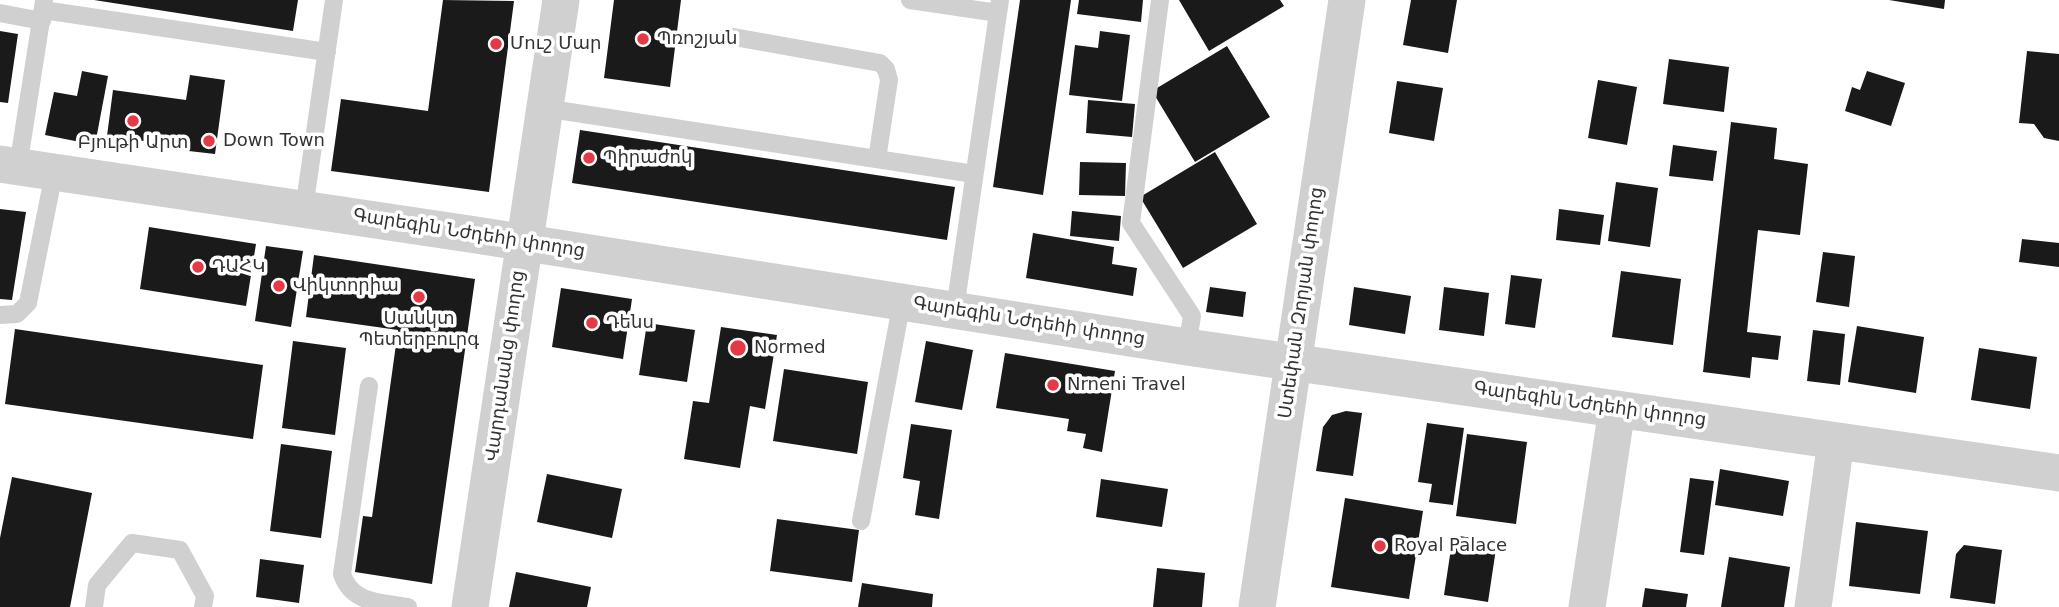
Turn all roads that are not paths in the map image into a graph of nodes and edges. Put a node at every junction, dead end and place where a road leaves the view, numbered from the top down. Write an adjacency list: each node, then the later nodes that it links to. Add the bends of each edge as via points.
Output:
1 (334, 0): 10 (lane)
2 (561, 0): 11 (street, Վարդանանց փողոց)
3 (910, 0): 6 (lane)
4 (1160, 0): 21 (lane, via 1131,223 1192,316)
5 (1347, 0): 22 (street, Ստեփան Զորյան փողոց)
6 (999, 7): 15 (lane)
7 (43, 10): 8 (lane); 10 (lane); 13 (lane)
8 (0, 13)
9 (728, 36): 12 (lane, via 880,63 889,80)
10 (327, 51): 16 (lane)
11 (544, 108): 12 (lane); 17 (street, Վարդանանց փողոց)
12 (877, 159): 15 (lane)
13 (9, 166): 14 (street, Գարեգին Նժդեհի փողոց)
14 (54, 173): 16 (street, Գարեգին Նժդեհի փողոց); 20 (lane, via 27,303 17,314)
15 (974, 174): 19 (lane)
16 (304, 209): 17 (street, Գարեգին Նժդեհի փողոց)
17 (523, 242): 18 (street, Գարեգին Նժդեհի փողոց); 31 (street, Վարդանանց փողոց)
18 (902, 301): 19 (street, Գարեգին Նժդեհի փողոց); 27 (lane)
19 (955, 309): 21 (street, Գարեգին Նժդեհի փողոց)
20 (0, 314)
21 (1187, 347): 22 (street, Գարեգին Նժդեհի փողոց)
22 (1293, 363): 24 (street, Գարեգին Նժդեհի փողոց); 32 (street, Ստեփան Զորյան փողոց)
23 (369, 386): 30 (lane, via 342,574 347,588 360,599)
24 (1617, 409): 25 (street, Գարեգին Նժդեհի փողոց); 33 (street)
25 (1836, 441): 26 (street, Գարեգին Նժդեհի փողոց); 34 (street)
26 (2059, 473)
27 (861, 521)
28 (94, 607): 29 (lane, via 97,585 132,543 180,550 205,596)
29 (203, 607)
30 (408, 607)
31 (470, 607)
32 (1257, 607)
33 (1587, 607)
34 (1813, 607)

